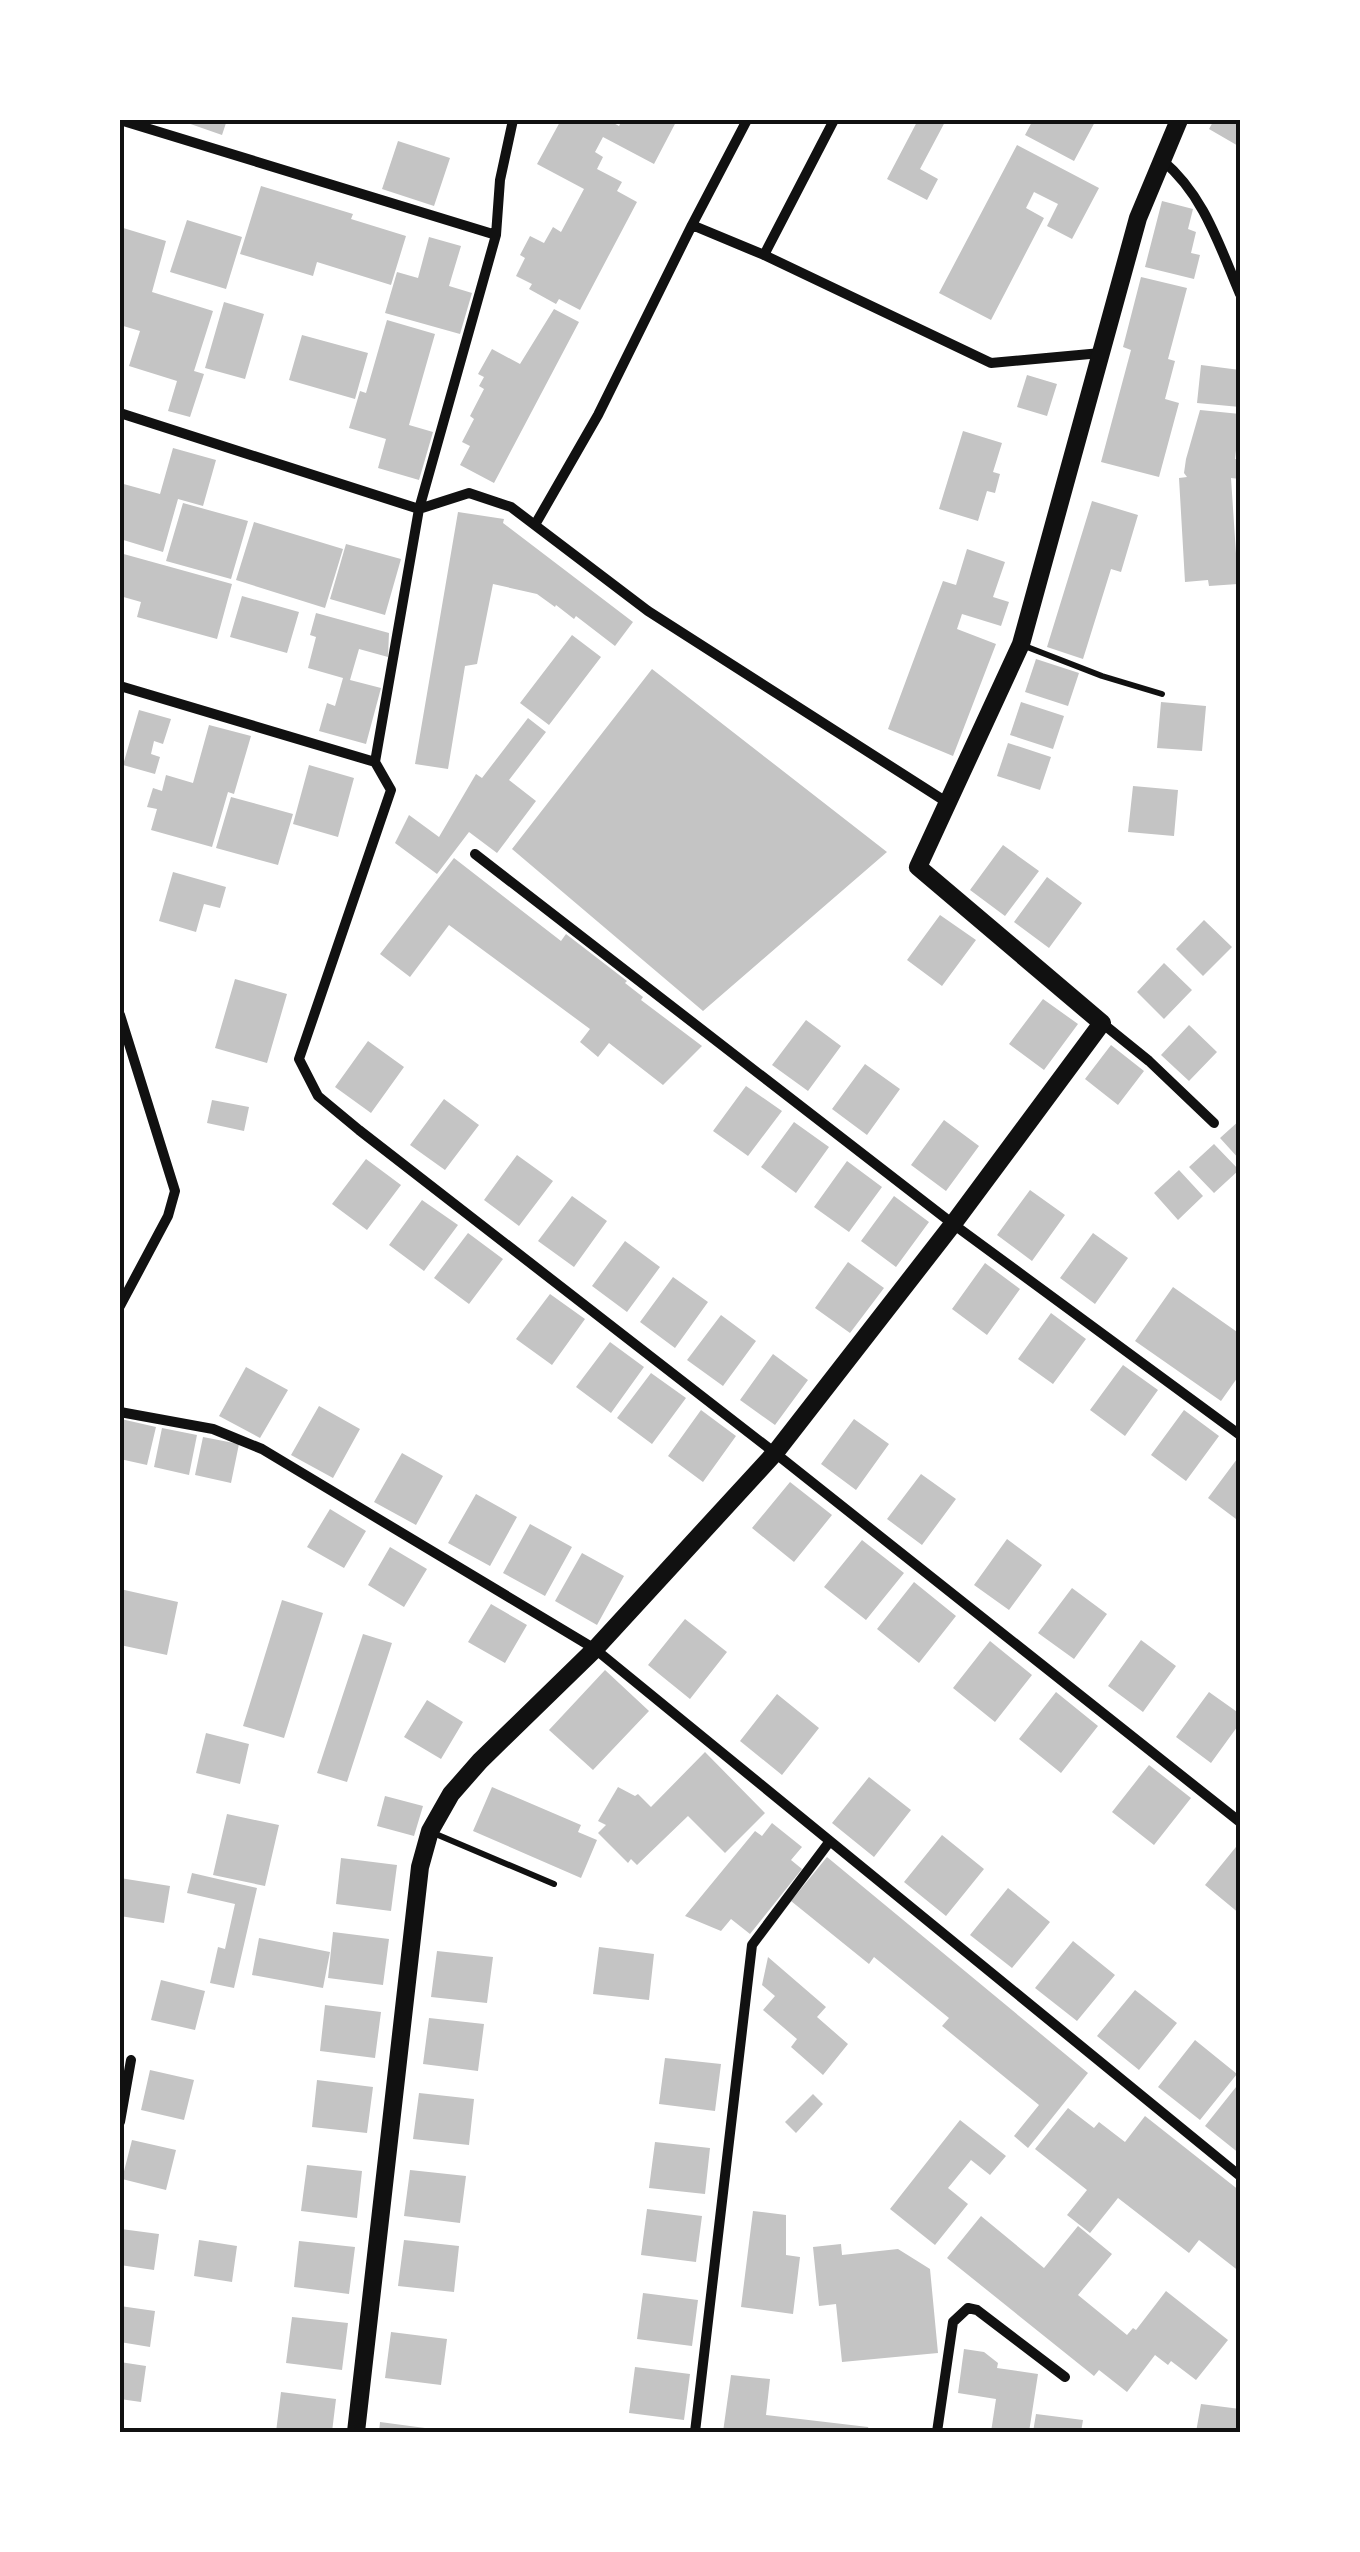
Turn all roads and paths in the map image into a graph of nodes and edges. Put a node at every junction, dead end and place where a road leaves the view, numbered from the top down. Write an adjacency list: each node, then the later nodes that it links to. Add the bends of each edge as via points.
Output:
1 (120, 120): 8 (street)
2 (513, 120): 8 (street)
3 (747, 120): 7 (street)
4 (834, 120): 9 (street)
5 (1179, 120): 6 (street)
6 (1162, 159): 10 (street, via 1184,178 1205,212); 11 (street, via 1138,218)
7 (692, 226): 9 (street); 14 (street)
8 (496, 235): 13 (street)
9 (764, 255): 11 (street, via 991,363)
10 (1240, 294)
11 (1101, 352): 15 (street)
12 (120, 413): 13 (street)
13 (420, 509): 14 (street, via 469,493); 18 (street)
14 (536, 523): 19 (street, via 648,611)
15 (1021, 644): 17 (lane); 19 (street)
16 (120, 686): 18 (street)
17 (1162, 694)
18 (375, 762): 28 (street, via 390,790 299,1060 318,1096)
19 (949, 804): 22 (street, via 918,867)
20 (475, 854): 24 (street)
21 (120, 1015): 25 (street, via 175,1191)
22 (1102, 1023): 23 (street); 24 (street)
23 (1214, 1123)
24 (954, 1224): 27 (street); 28 (street)
25 (120, 1306)
26 (120, 1412): 29 (street, via 213,1429 262,1449)
27 (1240, 1436)
28 (775, 1453): 29 (street); 30 (street)
29 (595, 1649): 31 (street, via 466,1777); 32 (street)
30 (1240, 1822)
31 (430, 1832): 33 (lane); 38 (street, via 420,1868)
32 (830, 1842): 36 (street); 39 (street, via 752,1944)
33 (554, 1884)
34 (131, 2060): 35 (street)
35 (120, 2122)
36 (1240, 2176)
37 (1065, 2377): 40 (street, via 968,2308 953,2322)
38 (356, 2432)
39 (696, 2432)
40 (937, 2432)

